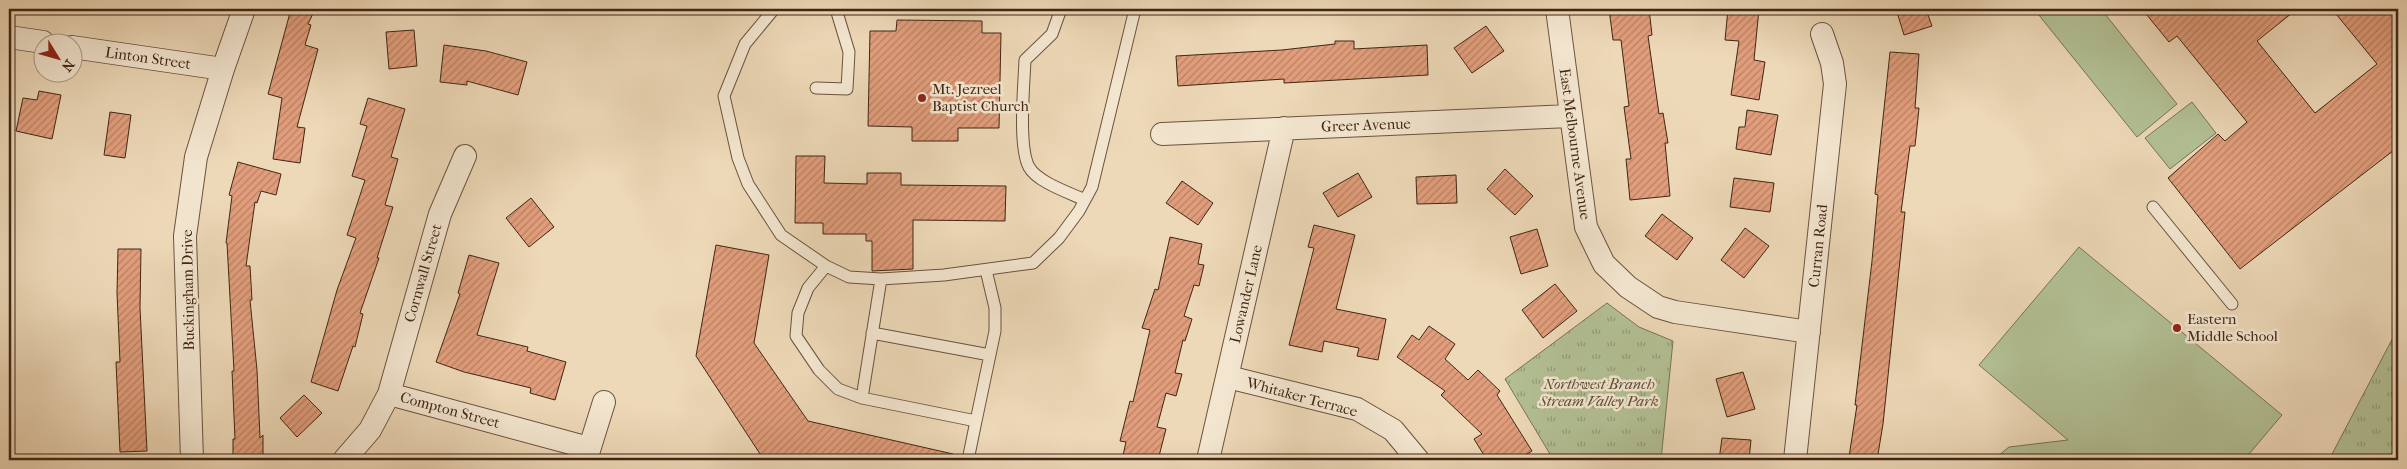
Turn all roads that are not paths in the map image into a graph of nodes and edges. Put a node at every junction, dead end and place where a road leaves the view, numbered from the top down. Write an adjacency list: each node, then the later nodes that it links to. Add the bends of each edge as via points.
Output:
1 (244, 9): 11 (street, Buckingham Drive)
2 (774, 9): 19 (lane, via 746,44 724,96 738,158 748,184 781,236)
3 (836, 9): 12 (lane, via 849,52 847,89)
4 (1061, 9): 17 (lane, via 1052,34 1024,60 1024,147 1030,168 1046,181)
5 (1135, 9): 17 (lane, via 1092,187)
6 (1557, 9): 13 (street, East Melbourne Avenue)
7 (1822, 34): 23 (street, Curran Road, via 1835,84)
8 (9, 37): 9 (street)
9 (32, 40)
10 (82, 48): 11 (street, Linton Street)
11 (223, 69): 32 (street, Buckingham Drive, via 196,156 185,236)
12 (816, 88)
13 (1570, 116): 14 (street, Greer Avenue); 23 (street, East Melbourne Avenue, via 1586,227 1604,264 1628,287 1658,307 1675,312)
14 (1284, 128): 15 (street, Greer Avenue); 26 (street, Lowander Lane)
15 (1162, 134)
16 (465, 156): 27 (street, Cornwall Street, via 440,214)
17 (1085, 200): 20 (lane, via 1059,238 1032,263)
18 (2153, 206): 22 (lane)
19 (826, 266): 21 (lane, via 849,277); 28 (lane, via 808,288 798,313 796,336 819,370 838,389)
20 (986, 270): 21 (lane); 25 (lane, via 995,308)
21 (881, 279): 24 (lane)
22 (2232, 304)
23 (1809, 332): 37 (street, Curran Road)
24 (872, 333): 25 (lane); 28 (lane)
25 (990, 355): 30 (lane)
26 (1228, 377): 35 (street, Lowander Lane); 36 (street, Whitaker Terrace, via 1357,410 1393,430)
27 (389, 394): 31 (street, Compton Street); 33 (street, Compton Street, via 370,430)
28 (862, 398): 30 (lane)
29 (604, 402): 31 (street)
30 (976, 421): 34 (lane)
31 (588, 454)
32 (192, 460)
33 (344, 460)
34 (968, 460)
35 (1208, 460)
36 (1418, 460)
37 (1795, 460)

